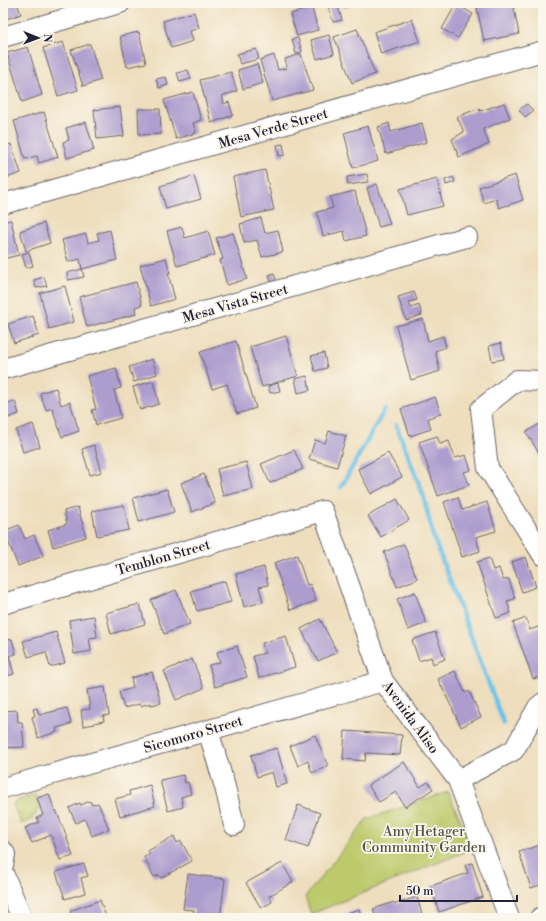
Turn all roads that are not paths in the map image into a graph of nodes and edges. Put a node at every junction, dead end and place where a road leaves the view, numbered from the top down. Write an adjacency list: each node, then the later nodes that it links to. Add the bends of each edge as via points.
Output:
1 (120, 3): 2 (street)
2 (3, 37)
3 (543, 51): 4 (street, Mesa Verde Street)
4 (3, 204)
5 (467, 236): 6 (street, Mesa Vista Street)
6 (3, 369)
7 (543, 381): 9 (street, via 518,380 481,409 488,468)
8 (323, 511): 10 (street, Temblon Street); 11 (street, Avenida Aliso)
9 (543, 555)
10 (3, 604)
11 (383, 681): 13 (street, Sicomoro Street); 14 (street, Avenida Aliso)
12 (543, 703): 14 (street, via 538,707 514,750)
13 (208, 730): 15 (street, Sicomoro Street); 16 (street)
14 (458, 780): 22 (street, Avenida Aliso)
15 (3, 788)
16 (234, 824)
17 (3, 851): 18 (street)
18 (3, 865)
19 (3, 873): 21 (street)
20 (543, 917): 23 (street)
21 (22, 918)
22 (509, 918)
23 (540, 918)

